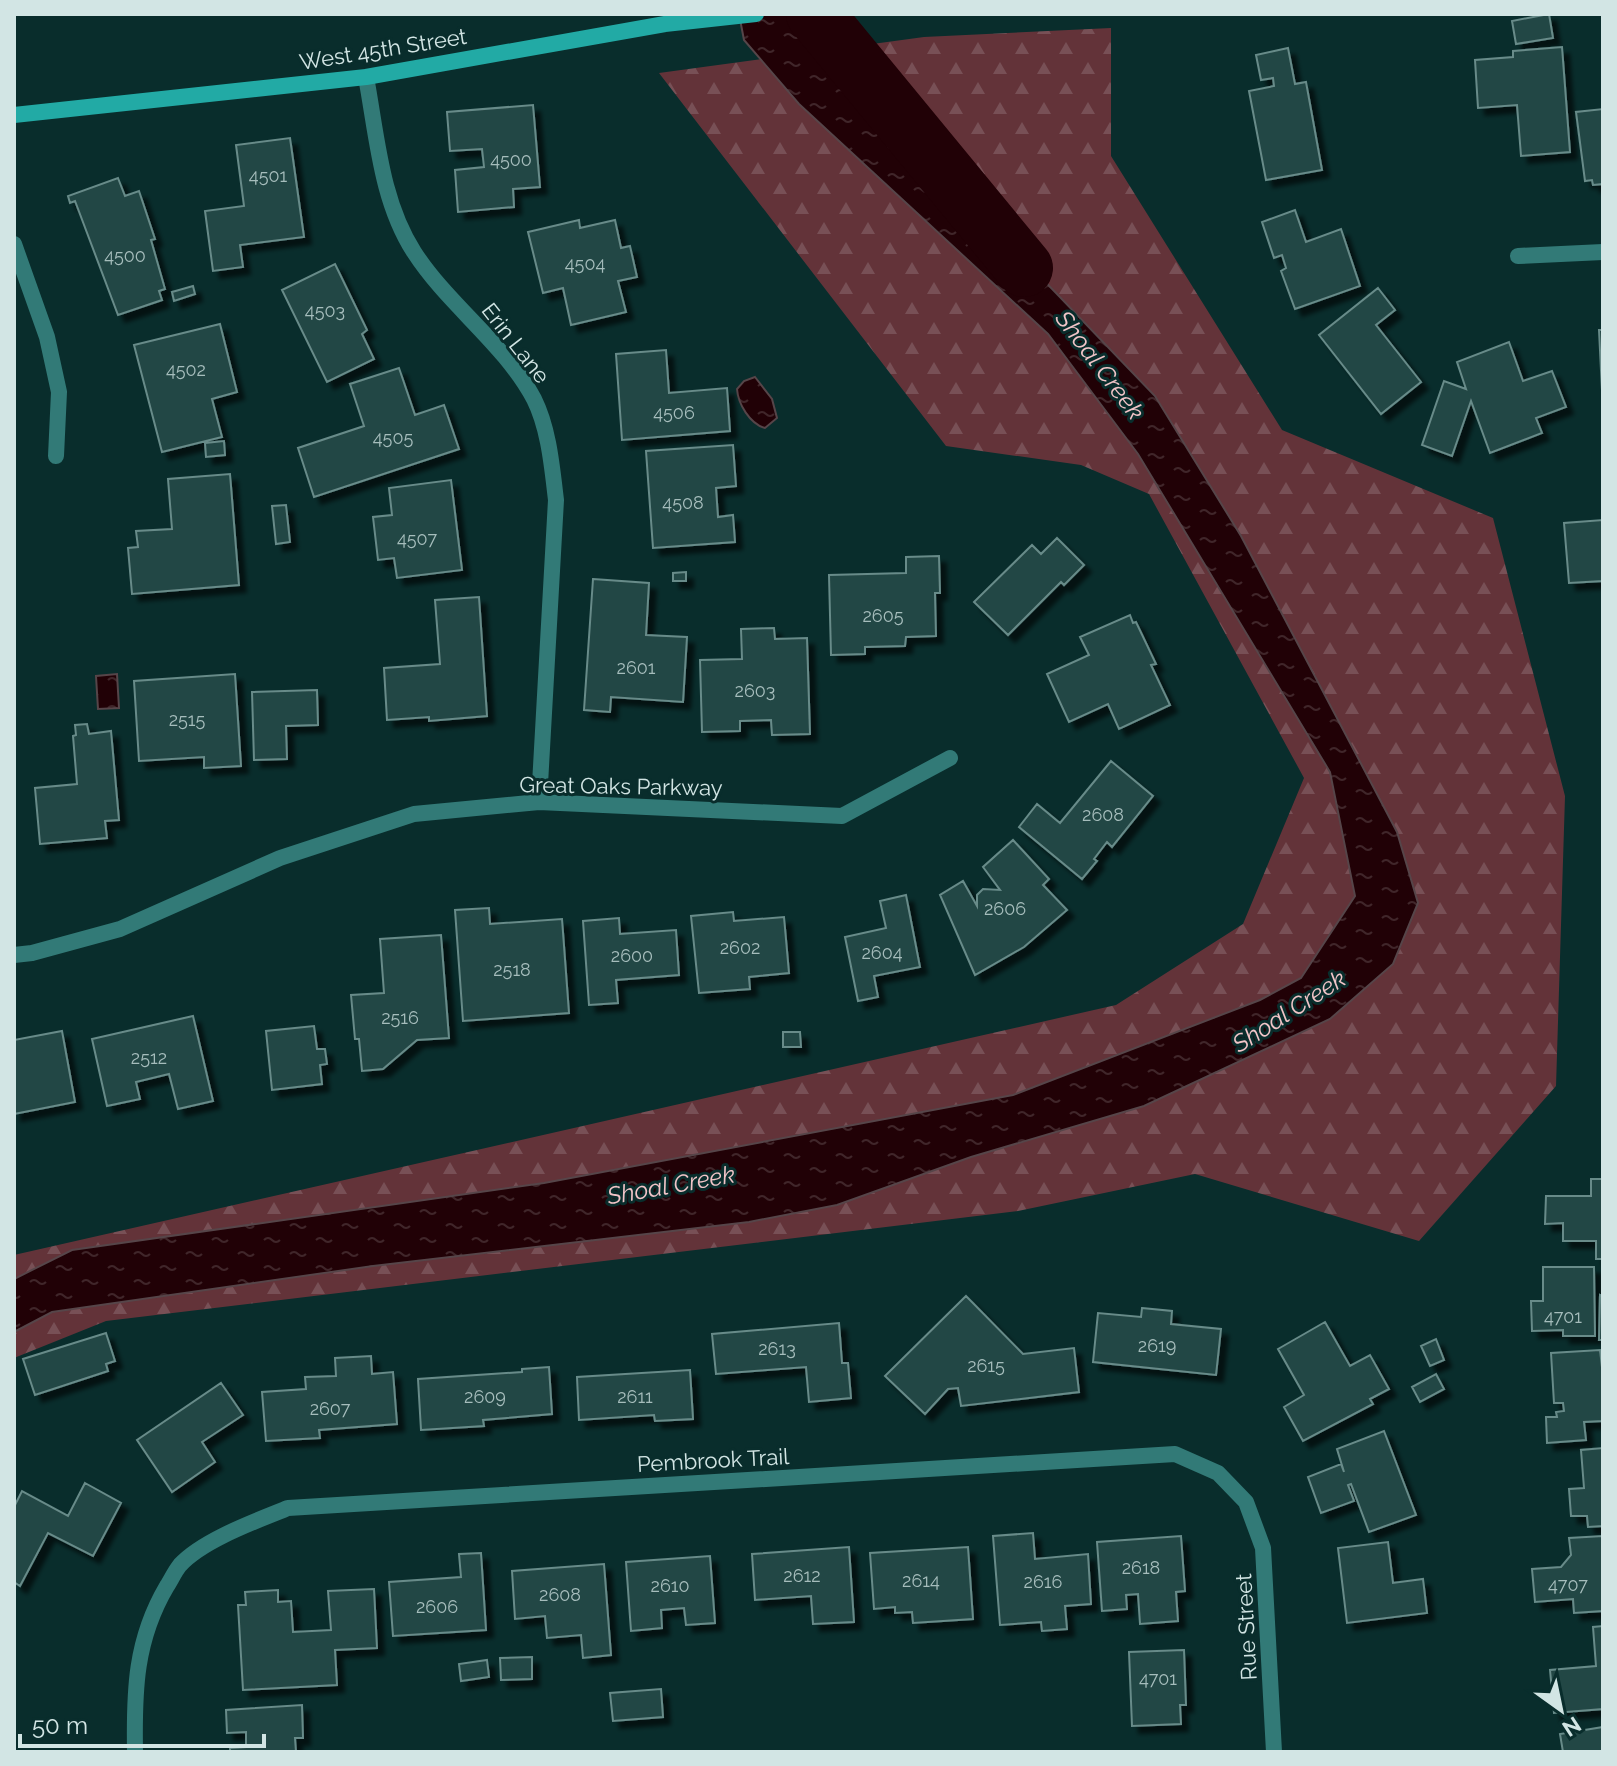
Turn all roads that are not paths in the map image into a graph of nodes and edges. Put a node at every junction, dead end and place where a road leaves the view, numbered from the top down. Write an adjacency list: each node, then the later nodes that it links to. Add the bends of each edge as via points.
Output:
1 (756, 14): 2 (main road, West 45th Street, via 665,24)
2 (366, 77): 3 (main road, West 45th Street); 9 (street, Erin Lane, via 390,202 414,252 489,337 534,400 550,450 556,500)
3 (14, 115)
4 (14, 244): 7 (street, via 47,337 59,392)
5 (1603, 252): 6 (street)
6 (1518, 256)
7 (56, 456)
8 (950, 758): 9 (street, Great Oaks Parkway, via 842,816)
9 (539, 802): 10 (street, Great Oaks Parkway, via 414,814 280,858 120,929)
10 (14, 955)
11 (1246, 1502): 12 (street, Pembrook Trail, via 1218,1473 1175,1454 288,1508 224,1535 180,1565 157,1603 140,1648); 13 (street, Rue Street, via 1263,1548)
12 (135, 1752)
13 (1274, 1752)

